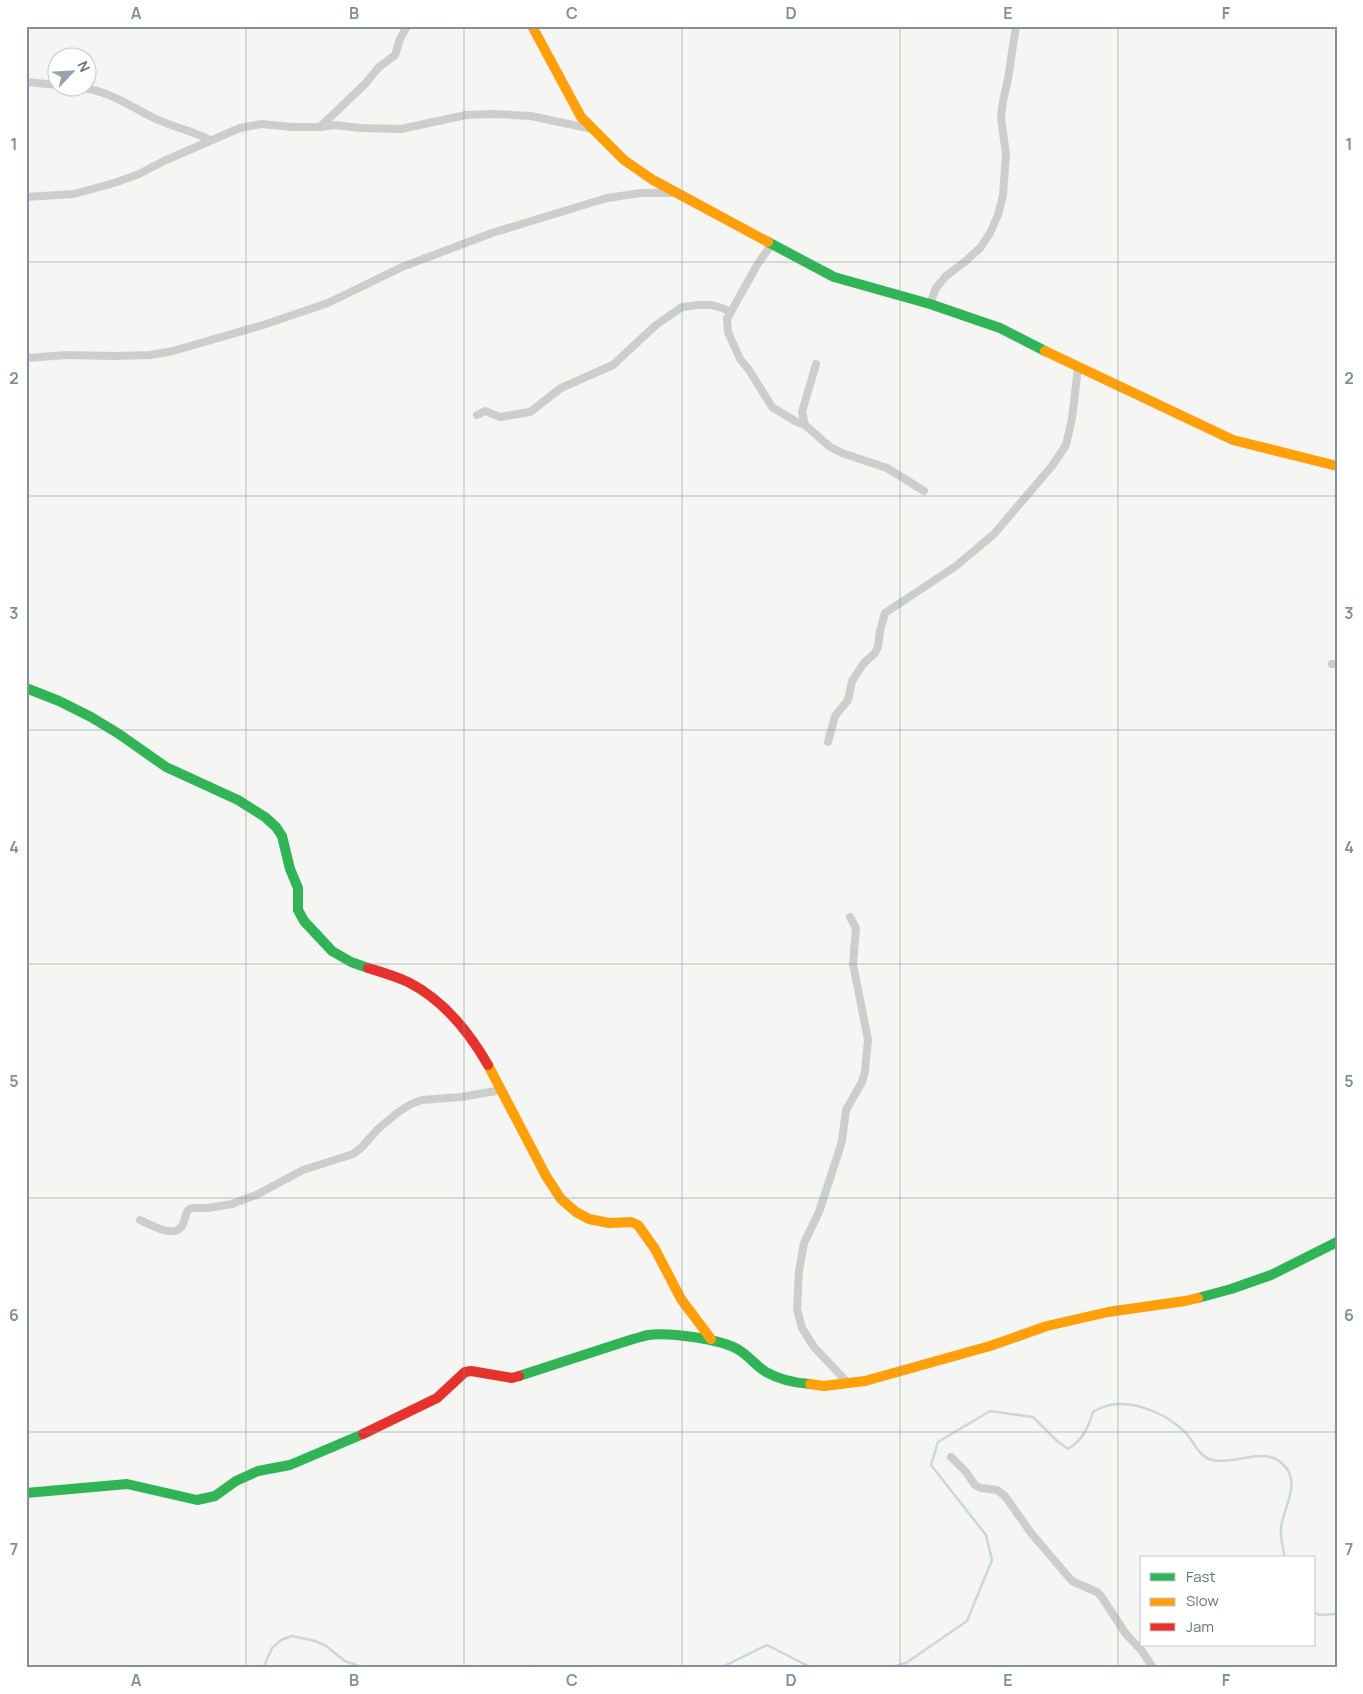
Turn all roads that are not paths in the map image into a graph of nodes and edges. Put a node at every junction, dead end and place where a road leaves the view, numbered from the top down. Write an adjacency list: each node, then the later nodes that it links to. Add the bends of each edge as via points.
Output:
1 (407, 26): 7 (street, via 395,55 386,60)
2 (532, 26): 8 (street, via 562,85)
3 (1016, 26): 13 (street, via 1002,101 1006,155 998,215 980,248 946,276 936,288)
4 (26, 82): 5 (street)
5 (48, 85)
6 (98, 90): 9 (street, via 156,119)
7 (320, 127): 8 (street, via 402,129 466,115 494,114 531,116); 9 (street, via 261,124)
8 (592, 129): 10 (street, via 624,160)
9 (210, 140): 11 (street, via 114,183 74,194)
10 (676, 193): 12 (street); 15 (street, via 641,193 607,198 492,233 402,267 328,303 173,351 150,355)
11 (26, 197)
12 (771, 245): 13 (street, via 834,277); 14 (street)
13 (930, 304): 17 (street, via 1000,328)
14 (730, 312): 18 (street, via 711,305 682,307 613,365 561,388 530,412 500,417 485,411); 19 (street, via 728,332 740,359 772,407)
15 (26, 358)
16 (816, 364): 19 (street, via 802,412)
17 (1078, 368): 20 (street, via 1233,440); 23 (street, via 1066,445 1057,459 994,534 956,566 885,613 878,647 852,680 848,700 835,716)
18 (477, 415)
19 (806, 425): 21 (street, via 830,447 887,468)
20 (1337, 466)
21 (924, 491)
22 (26, 688): 25 (street, via 92,717 166,766 232,798 276,827 298,887 298,911 322,943 359,966 403,980 434,1001 466,1031)
23 (828, 742)
24 (850, 917): 29 (street, via 856,928 853,964 868,1040 865,1071 846,1110 838,1154 804,1243 797,1308 802,1328 814,1347)
25 (502, 1090): 26 (street, via 411,1104 378,1129 353,1154 303,1170 232,1204 192,1208 177,1230 162,1230); 28 (street, via 540,1165 562,1200 576,1213 594,1221 638,1224 682,1300)
26 (140, 1220)
27 (1337, 1242): 29 (street, via 1271,1275 1230,1289 1185,1301 1108,1312 1047,1326 918,1367)
28 (711, 1339): 29 (street, via 739,1350 766,1372 789,1382 824,1386); 31 (street, via 648,1335 512,1378 465,1372 437,1398 349,1441 290,1465 258,1471 206,1499 197,1500 127,1484)
29 (848, 1383)
30 (951, 1458): 32 (street, via 975,1486 996,1490 1005,1496 1072,1581 1101,1596)
31 (26, 1493)
32 (1153, 1668)

